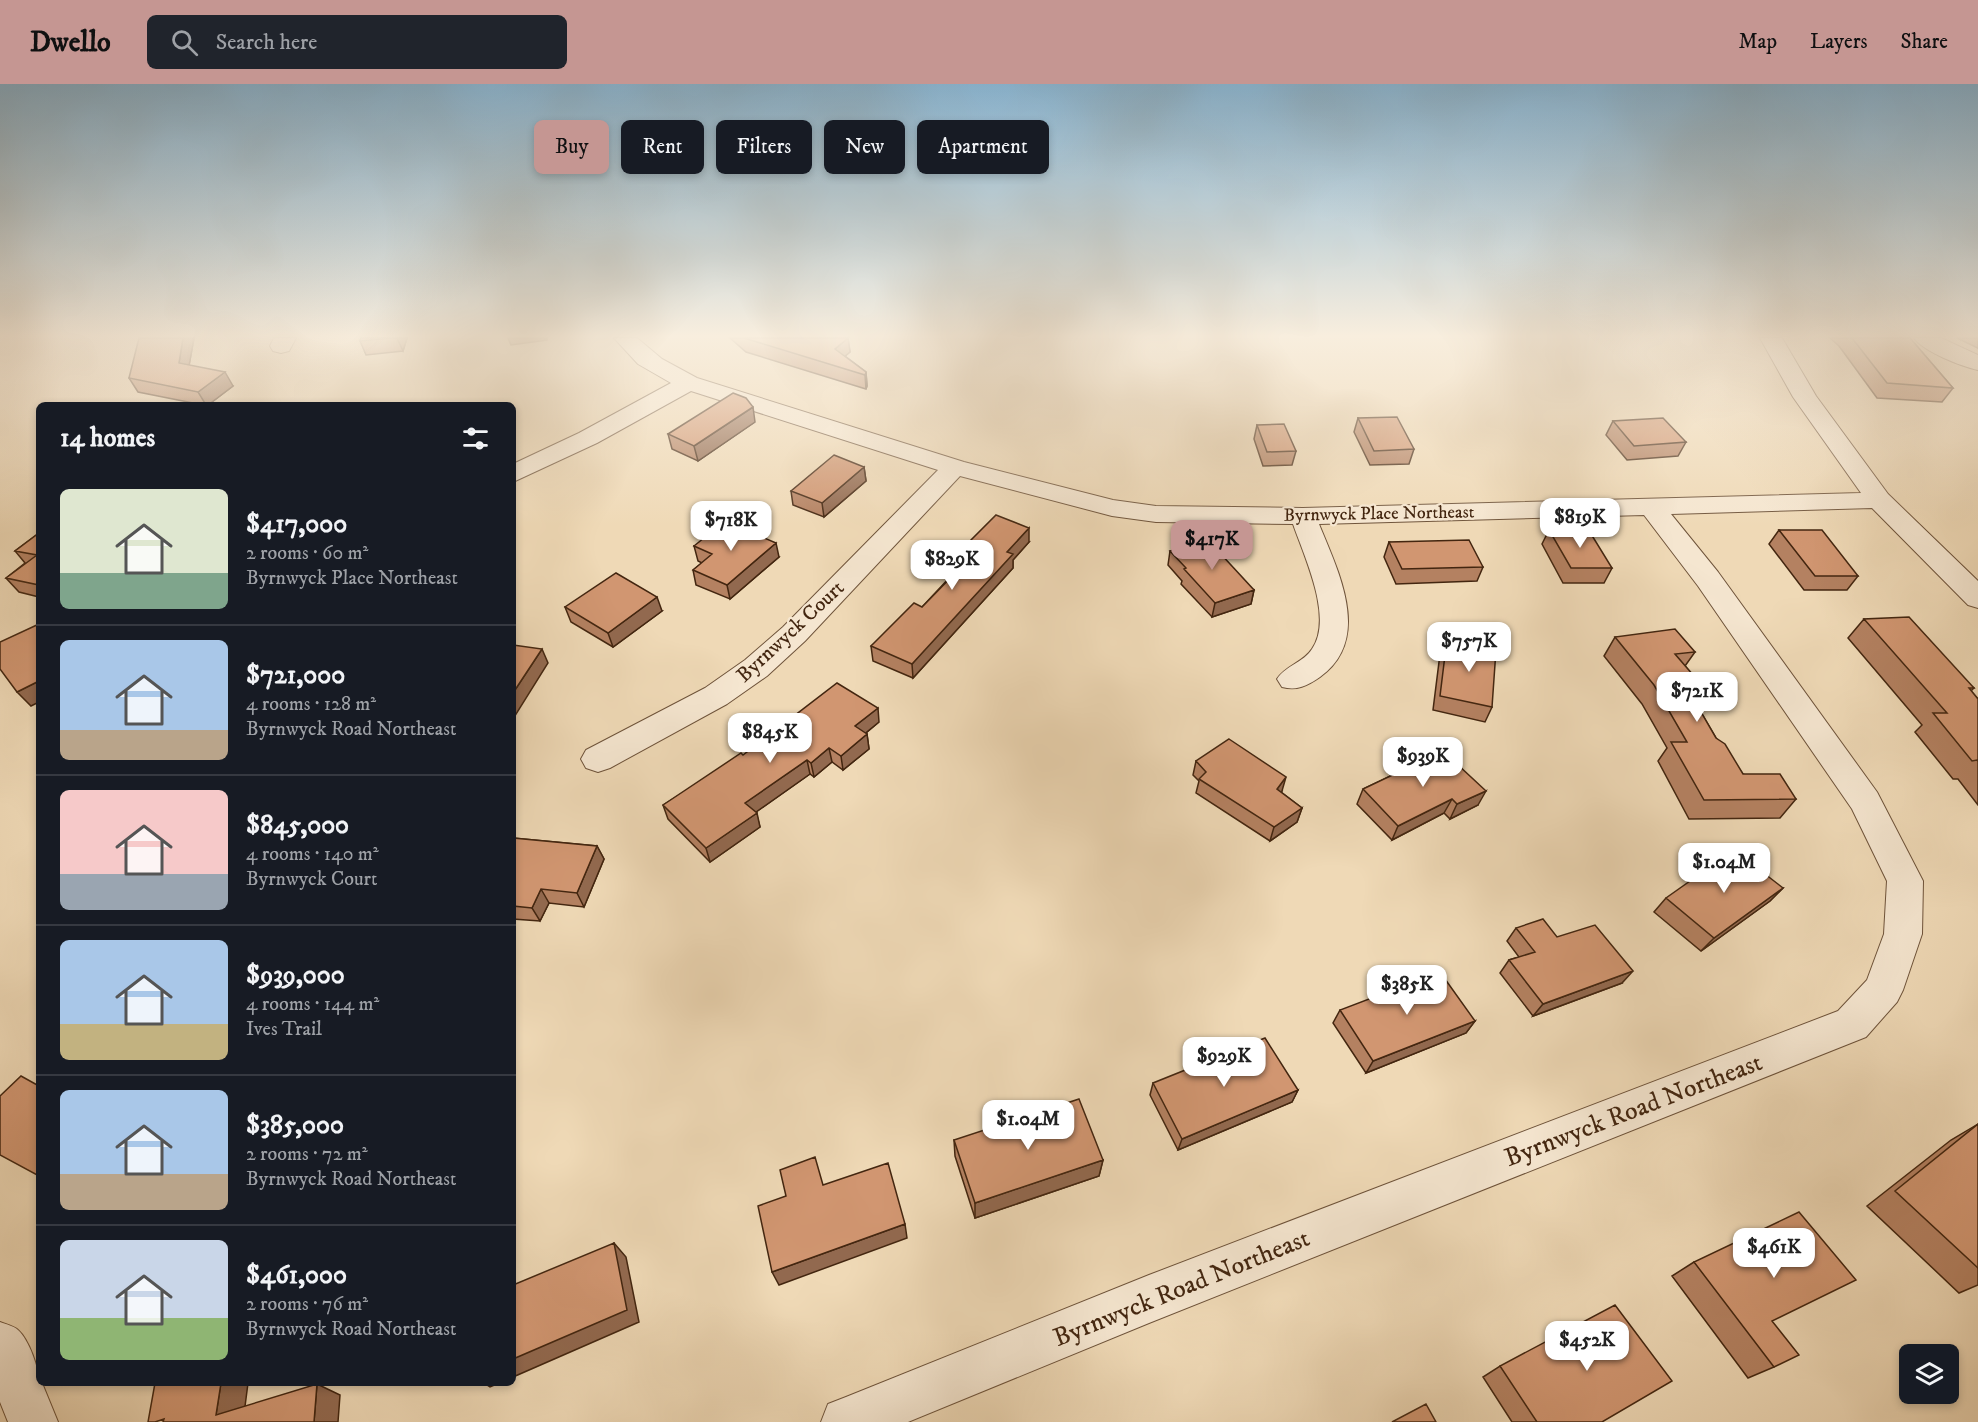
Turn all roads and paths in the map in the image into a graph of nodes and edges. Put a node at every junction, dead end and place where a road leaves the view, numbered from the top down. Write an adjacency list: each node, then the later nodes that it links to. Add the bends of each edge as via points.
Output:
1 (657, 400): 5 (street)
2 (744, 400): 4 (street, Byrnwyck Place Northeast)
3 (1807, 400): 6 (street)
4 (955, 467): 8 (street, Byrnwyck Place Northeast, via 1112,508 1179,515); 11 (street, Byrnwyck Court, via 794,634 756,668 716,696)
5 (516, 473)
6 (1879, 500): 7 (street, Byrnwyck Place Northeast); 9 (street)
7 (1651, 506): 8 (street, Byrnwyck Place Northeast); 14 (street, Byrnwyck Road Northeast, via 1708,579 1865,801 1905,881 1903,934 1883,990 1852,1023 1160,1294)
8 (1303, 516): 10 (street, via 1329,588 1335,619 1326,653)
9 (1978, 598)
10 (1293, 679)
11 (598, 759)
12 (0, 1346): 13 (street)
13 (33, 1422)
14 (846, 1422)

